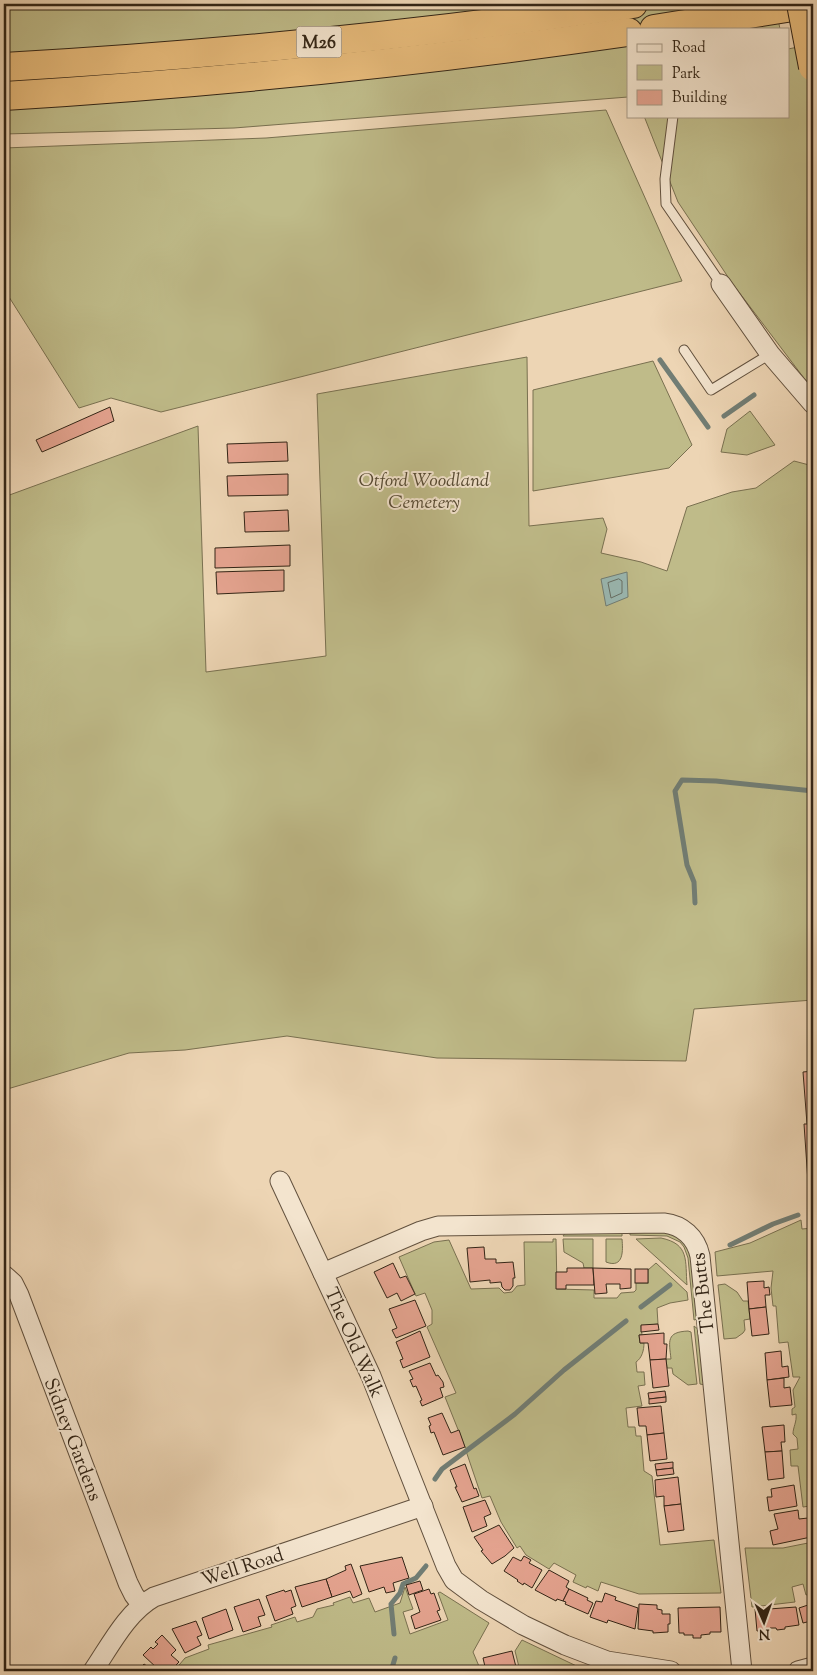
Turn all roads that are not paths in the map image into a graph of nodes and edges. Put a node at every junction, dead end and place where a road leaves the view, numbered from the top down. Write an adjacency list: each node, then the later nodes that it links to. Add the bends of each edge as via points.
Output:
1 (633, 4): 4 (main road, M26)
2 (801, 4): 8 (main road, bridge)
3 (812, 4): 5 (main road)
4 (575, 8): 7 (main road, M26, via 266,48)
5 (661, 28)
6 (627, 32): 9 (main road, M26, via 265,75)
7 (4, 67)
8 (813, 67)
9 (4, 96)
10 (672, 118): 11 (lane, via 665,179 666,204)
11 (721, 284): 13 (street)
12 (684, 350): 13 (lane, via 711,390)
13 (770, 354): 14 (street)
14 (813, 404)
15 (280, 1181): 16 (street, The Old Walk)
16 (324, 1273): 18 (street, The Old Walk, via 373,1380); 23 (street, The Butts, via 421,1230 438,1226 664,1223 688,1233 700,1256)
17 (4, 1275): 19 (street, Sidney Gardens, via 19,1295 128,1583)
18 (423, 1506): 19 (street, Well Road, via 176,1588); 22 (street, The Old Walk, via 450,1574 458,1584 481,1600 585,1654 612,1662)
19 (141, 1604): 21 (street, Well Road)
20 (813, 1667): 24 (street)
21 (93, 1671)
22 (671, 1671)
23 (742, 1671)
24 (798, 1671)

